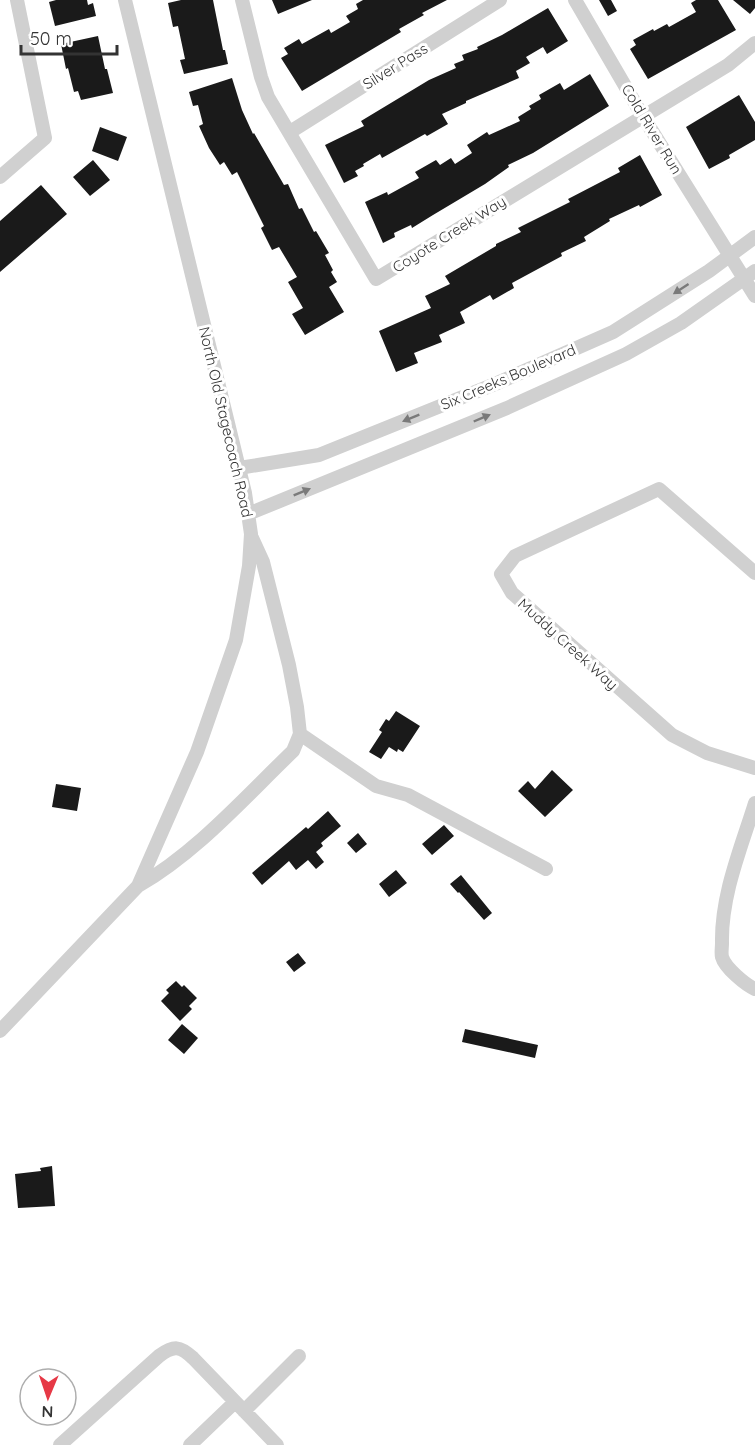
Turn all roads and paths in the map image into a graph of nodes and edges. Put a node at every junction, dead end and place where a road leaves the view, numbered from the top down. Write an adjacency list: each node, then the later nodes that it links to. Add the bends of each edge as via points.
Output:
1 (17, 0): 9 (street, via 45,138)
2 (125, 0): 14 (street, North Old Stagecoach Road)
3 (242, 0): 8 (street, Coyote Creek Way, via 268,97)
4 (500, 0): 8 (street, Silver Pass)
5 (575, 0): 7 (street, Cold River Run)
6 (755, 43): 7 (street, Coyote Creek Way, via 728,65)
7 (642, 115): 8 (street, Coyote Creek Way, via 376,279); 11 (street, Cold River Run)
8 (290, 132)
9 (0, 177)
10 (755, 237): 11 (street, Six Creeks Boulevard)
11 (730, 257): 12 (street, Cold River Run); 14 (street, Six Creeks Boulevard, one-way to 14, via 613,332 495,384 319,455)
12 (749, 275): 13 (street, Cold River Run); 15 (street, Six Creeks Boulevard, one-way to 12, via 507,408 626,354 681,323)
13 (755, 296)
14 (239, 468): 15 (street, North Old Stagecoach Road)
15 (248, 514): 16 (street, North Old Stagecoach Road)
16 (250, 534): 18 (street, via 263,562 289,665); 22 (street, North Old Stagecoach Road, via 249,566 236,640 223,681 197,752)
17 (755, 573): 19 (street, Muddy Creek Way, via 659,489 515,556 501,574 512,593 672,735 707,753)
18 (300, 734): 21 (street, via 376,786 408,795); 22 (street, via 293,751 213,827 165,870)
19 (755, 768)
20 (755, 803): 23 (street, via 724,905 722,930 722,959)
21 (546, 869)
22 (138, 886): 24 (street, North Old Stagecoach Road)
23 (755, 990)
24 (0, 1031)
25 (298, 1356): 26 (street)
26 (240, 1406): 27 (street, via 185,1350 168,1349); 28 (street); 29 (street)
27 (60, 1445)
28 (190, 1445)
29 (277, 1445)

